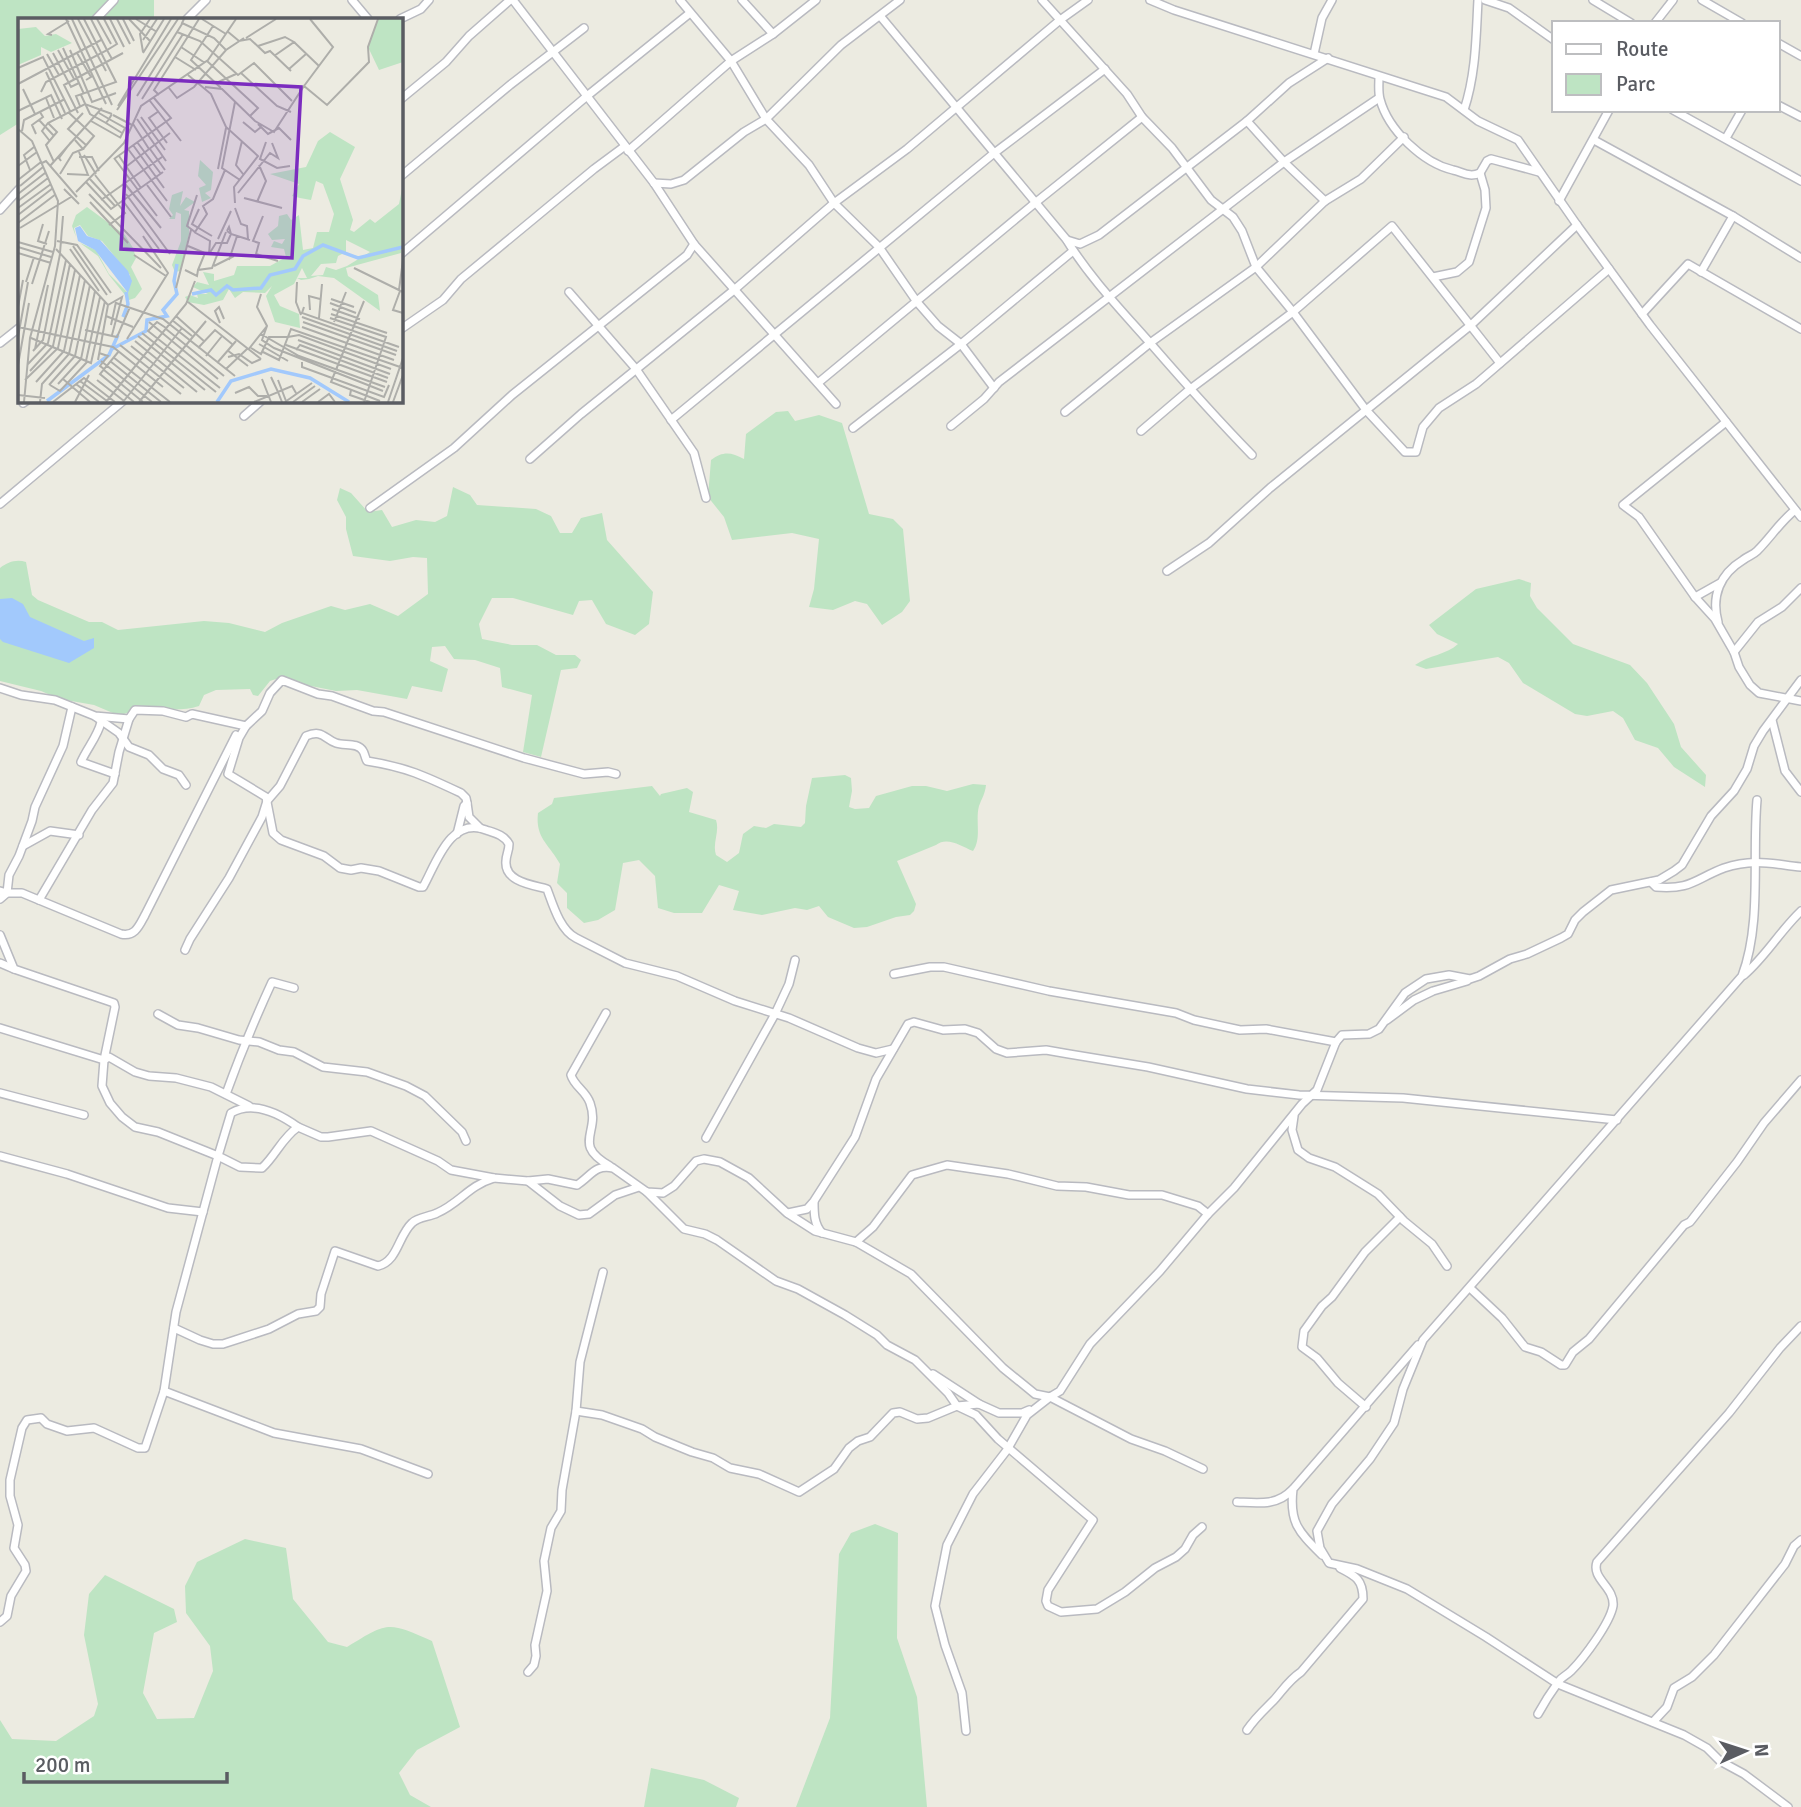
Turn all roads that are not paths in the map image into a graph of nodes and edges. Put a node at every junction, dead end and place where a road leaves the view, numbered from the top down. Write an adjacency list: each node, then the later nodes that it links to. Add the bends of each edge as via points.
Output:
1 (114, 0): 21 (street)
2 (206, 0): 22 (street)
3 (352, 0): 23 (street)
4 (429, 0): 24 (street, via 422,9)
5 (512, 0): 33 (street); 41 (street)
6 (680, 0): 19 (street)
7 (742, 0): 30 (street)
8 (816, 0): 30 (street)
9 (900, 0): 20 (street)
10 (1042, 0): 25 (street)
11 (1088, 0): 25 (street)
12 (1150, 0): 34 (street)
13 (1332, 0): 34 (street, via 1321,18)
14 (1478, 0): 45 (street, via 1475,61)
15 (1485, 0): 31 (street, via 1508,8)
16 (1594, 0): 26 (street)
17 (1673, 0): 27 (street)
18 (1702, 0): 28 (street)
19 (690, 13): 37 (street); 40 (street)
20 (881, 17): 44 (street); 51 (street, via 841,45)
21 (97, 18)
22 (188, 18)
23 (367, 18)
24 (402, 18)
25 (1060, 19): 38 (street); 44 (street)
26 (1628, 21)
27 (1657, 21)
28 (1739, 21)
29 (584, 28): 33 (street)
30 (773, 34): 37 (street)
31 (1552, 39)
32 (1780, 44): 35 (street)
33 (553, 51): 40 (street); 62 (street)
34 (1314, 54): 36 (street)
35 (1801, 56)
36 (1328, 58): 39 (street); 52 (street, via 1289,83)
37 (732, 61): 51 (street); 56 (street)
38 (1105, 69): 49 (street); 57 (street)
39 (1379, 77): 42 (street); 45 (street, via 1446,97)
40 (587, 96): 56 (street); 78 (street)
41 (402, 98)
42 (1380, 98): 53 (street); 58 (street)
43 (1780, 106): 50 (street)
44 (956, 107): 57 (street); 69 (street)
45 (1464, 110): 60 (street, via 1518,140)
46 (1608, 112): 55 (street)
47 (1677, 112): 54 (street)
48 (1741, 112): 54 (street)
49 (1142, 117): 59 (street); 68 (street)
50 (1801, 117)
51 (766, 119): 64 (street, via 684,180); 69 (street, via 809,165)
52 (1247, 121): 58 (street); 59 (street)
53 (1404, 137): 61 (street, via 1439,167 1470,176); 66 (street, via 1361,179)
54 (1726, 138): 63 (street)
55 (1594, 140): 67 (street); 72 (street)
56 (627, 148): 64 (street); 92 (street, via 594,169 461,279 443,300)
57 (993, 154): 68 (street); 76 (street)
58 (1284, 162): 66 (street); 70 (street)
59 (1186, 168): 70 (street, via 1210,201); 74 (street, via 1090,240 1080,244)
60 (1539, 172): 61 (street, via 1492,159); 67 (street)
61 (1480, 173): 83 (street, via 1486,208 1469,262 1457,272)
62 (402, 175)
63 (1801, 181)
64 (654, 183): 75 (street)
65 (18, 190): 71 (street)
66 (1325, 201): 80 (street)
67 (1559, 201): 73 (street)
68 (1035, 202): 74 (street); 87 (street)
69 (834, 203): 76 (street); 84 (street)
70 (1223, 209): 80 (street, via 1242,231); 86 (street)
71 (0, 210)
72 (1733, 216): 79 (street); 82 (street)
73 (1577, 225): 81 (street); 90 (street)
74 (1066, 239): 77 (street)
75 (694, 244): 84 (street); 91 (street, via 687,255)
76 (879, 247): 87 (street); 95 (street)
77 (1073, 251): 86 (street); 98 (street)
78 (402, 253)
79 (1801, 258)
80 (1256, 267): 88 (street); 97 (street)
81 (1609, 269): 89 (street); 99 (street)
82 (1701, 272): 89 (street, via 1688,264); 94 (street)
83 (1433, 277): 88 (street, via 1392,226); 90 (street)
84 (734, 290): 95 (street); 100 (street)
85 (569, 292): 91 (street)
86 (1108, 297): 97 (street); 102 (street)
87 (917, 302): 98 (street); 101 (street)
88 (1293, 312): 103 (street); 107 (street)
89 (1642, 314): 111 (street)
90 (1471, 325): 99 (street); 107 (street)
91 (600, 326): 100 (street); 119 (street, via 512,395 454,449)
92 (402, 328)
93 (18, 329): 96 (street)
94 (1801, 329)
95 (774, 335): 101 (street); 110 (street)
96 (0, 343)
97 (1150, 343): 103 (street); 108 (street)
98 (961, 344): 102 (street); 113 (street)
99 (1500, 363): 107 (street, via 1439,408 1423,427 1413,453 1405,452)
100 (636, 369): 110 (street); 116 (street)
101 (818, 383): 106 (street)
102 (994, 388): 112 (street)
103 (1189, 390): 114 (street); 115 (street)
104 (122, 402): 118 (street)
105 (260, 402): 109 (street)
106 (836, 404)
107 (1366, 411): 122 (street, via 1209,542)
108 (1065, 412)
109 (244, 416)
110 (671, 419): 117 (street, via 694,453)
111 (1726, 422): 120 (street); 125 (street, via 1623,505 1639,517)
112 (951, 426)
113 (853, 428)
114 (1141, 431)
115 (1252, 455)
116 (530, 459)
117 (706, 498)
118 (0, 504)
119 (369, 508)
120 (1796, 510): 121 (street); 123 (street)
121 (1801, 517)
122 (1167, 571)
123 (1720, 583): 125 (street); 126 (street, via 1716,593)
124 (1801, 588): 127 (street, via 1758,622)
125 (1695, 597): 126 (street)
126 (1720, 630): 127 (street)
127 (1734, 652): 130 (street, via 1744,676 1759,693)
128 (1801, 680): 130 (street)
129 (0, 688): 132 (street)
130 (1786, 699): 131 (street); 135 (street)
131 (1801, 701)
132 (72, 708): 133 (street); 148 (street, via 63,746)
133 (98, 719): 134 (street); 137 (street); 138 (street, via 99,733 81,762)
134 (129, 719): 136 (street, via 135,710 163,711); 137 (street)
135 (1772, 720): 141 (street, via 1785,771); 151 (street, via 1754,746 1734,791 1711,816 1682,864)
136 (244, 725): 139 (street, via 262,711 282,680 524,758 584,774); 143 (street, via 228,774 263,793); 154 (street, via 133,933 121,934)
137 (124, 739): 138 (street); 140 (street, via 129,747 179,775)
138 (115, 774): 147 (street)
139 (616, 774)
140 (186, 785)
141 (1801, 792)
142 (1757, 800): 149 (street)
143 (267, 801): 144 (street, via 281,786 306,736 313,733 357,746 367,761 416,772 461,793); 146 (street, via 273,833 281,840 340,867 379,871 419,887 447,841); 157 (street, via 229,878)
144 (467, 803): 145 (street, via 469,817); 146 (street)
145 (480, 828): 146 (street); 167 (street, via 508,841 505,862 509,874 547,889 570,935 625,963 677,976)
146 (457, 834)
147 (79, 835): 148 (street, via 50,831); 154 (street)
148 (23, 846): 152 (street)
149 (1754, 863): 150 (street); 151 (street, via 1725,868 1688,886 1656,887); 162 (street, via 1754,932)
150 (1801, 867)
151 (1651, 882): 163 (street, via 1611,890 1583,912 1561,938)
152 (3, 892): 153 (street); 154 (street)
153 (0, 900)
154 (39, 900)
155 (1801, 911): 162 (street)
156 (0, 935): 160 (street)
157 (185, 950)
158 (795, 960): 167 (street)
159 (0, 965): 160 (street)
160 (14, 969): 173 (street, via 114,1003)
161 (894, 974): 171 (street, via 944,967 1240,1030 1266,1029)
162 (1742, 976): 181 (street)
163 (1470, 979): 168 (street, via 1414,1000); 168 (street, via 1450,975 1426,979 1405,993)
164 (294, 988): 170 (street, via 272,982)
165 (606, 1013): 187 (street, via 571,1075 592,1106 591,1153)
166 (158, 1014): 170 (street, via 178,1025)
167 (775, 1014): 172 (street, via 866,1051); 183 (street)
168 (1384, 1022): 171 (street, via 1369,1034 1342,1035)
169 (0, 1028): 173 (street)
170 (247, 1041): 176 (street); 184 (street, via 294,1052 323,1067 367,1072 413,1089 442,1112)
171 (1336, 1042): 177 (street)
172 (893, 1049): 177 (street, via 908,1024 914,1022 978,1033 1007,1053 1046,1050 1247,1089); 192 (street, via 876,1079 855,1137)
173 (104, 1060): 176 (street, via 109,1057 135,1072 176,1078); 186 (street, via 102,1086 122,1118 135,1127)
174 (1801, 1080): 201 (street, via 1690,1223 1565,1365 1525,1347)
175 (0, 1093): 179 (street)
176 (226, 1094): 178 (street)
177 (1311, 1095): 180 (street); 181 (street, via 1403,1098)
178 (251, 1107): 182 (street, via 279,1114); 186 (street, via 231,1112)
179 (84, 1115)
180 (1294, 1115): 195 (street); 196 (street, via 1293,1141 1298,1150 1347,1173 1378,1194)
181 (1617, 1120): 201 (street)
182 (298, 1127): 186 (street, via 262,1168 240,1167); 188 (street, via 321,1137 371,1131 451,1170)
183 (706, 1138)
184 (466, 1141)
185 (0, 1156): 193 (street, via 168,1208)
186 (218, 1156): 193 (street)
187 (613, 1168): 189 (street, via 600,1167 577,1185 548,1179); 190 (street)
188 (494, 1178): 189 (street); 203 (street, via 477,1184 439,1213 412,1223 396,1252 382,1265 335,1251 316,1311 223,1344)
189 (528, 1181): 190 (street, via 579,1215)
190 (639, 1188): 191 (street)
191 (648, 1192): 194 (street, via 667,1191 696,1161 711,1159 749,1178); 205 (street, via 684,1229 717,1240 776,1281 845,1315)
192 (814, 1201): 194 (street, via 807,1209); 197 (street, via 814,1217)
193 (203, 1212): 203 (street)
194 (787, 1213): 197 (street)
195 (1208, 1214): 198 (street, via 1198,1206 1162,1195 1057,1186 947,1165 912,1175); 207 (street, via 1099,1333 1060,1391)
196 (1400, 1217): 199 (street, via 1432,1244); 210 (street, via 1322,1306 1301,1343)
197 (823, 1234): 198 (street)
198 (856, 1242): 207 (street, via 911,1273 1003,1368 1035,1394)
199 (1447, 1266)
200 (603, 1272): 212 (street, via 580,1362)
201 (1470, 1288): 204 (street)
202 (1801, 1326): 223 (street, via 1597,1562 1598,1576 1612,1595 1609,1620)
203 (174, 1328): 206 (street)
204 (1423, 1340): 210 (street); 220 (street, via 1394,1423 1317,1531)
205 (926, 1370): 208 (street); 209 (street)
206 (164, 1391): 215 (street, via 274,1433 361,1449); 221 (street, via 145,1448 94,1428 67,1431 41,1418 24,1424 10,1487 18,1525 14,1548 26,1571 11,1596 7,1616)
207 (1049, 1397): 211 (street); 214 (street)
208 (979, 1404): 209 (street); 211 (street, via 999,1413)
209 (957, 1406): 212 (street, via 928,1418 894,1413 870,1437 849,1448 834,1469 799,1492 642,1429); 213 (street, via 976,1415)
210 (1366, 1407): 216 (street)
211 (1034, 1409): 213 (street)
212 (576, 1411): 222 (street, via 561,1511 551,1528 544,1560 547,1591 536,1656)
213 (1008, 1447): 218 (street, via 1093,1520 1048,1590 1048,1606 1062,1612 1102,1606 1176,1557); 227 (street, via 973,1494 953,1532 936,1594 945,1645 962,1693)
214 (1203, 1469)
215 (428, 1474)
216 (1293, 1489): 217 (street, via 1273,1503); 220 (street, via 1291,1508 1297,1528)
217 (1237, 1502)
218 (1202, 1527)
219 (1801, 1540): 225 (street, via 1714,1655 1674,1688 1667,1707)
220 (1329, 1563): 223 (street, via 1407,1589); 226 (street, via 1355,1576 1363,1587 1363,1599)
221 (0, 1622)
222 (528, 1672)
223 (1558, 1684): 224 (street); 225 (street)
224 (1538, 1714)
225 (1653, 1722): 228 (street, via 1707,1748)
226 (1247, 1730)
227 (965, 1731)
228 (1788, 1807)

